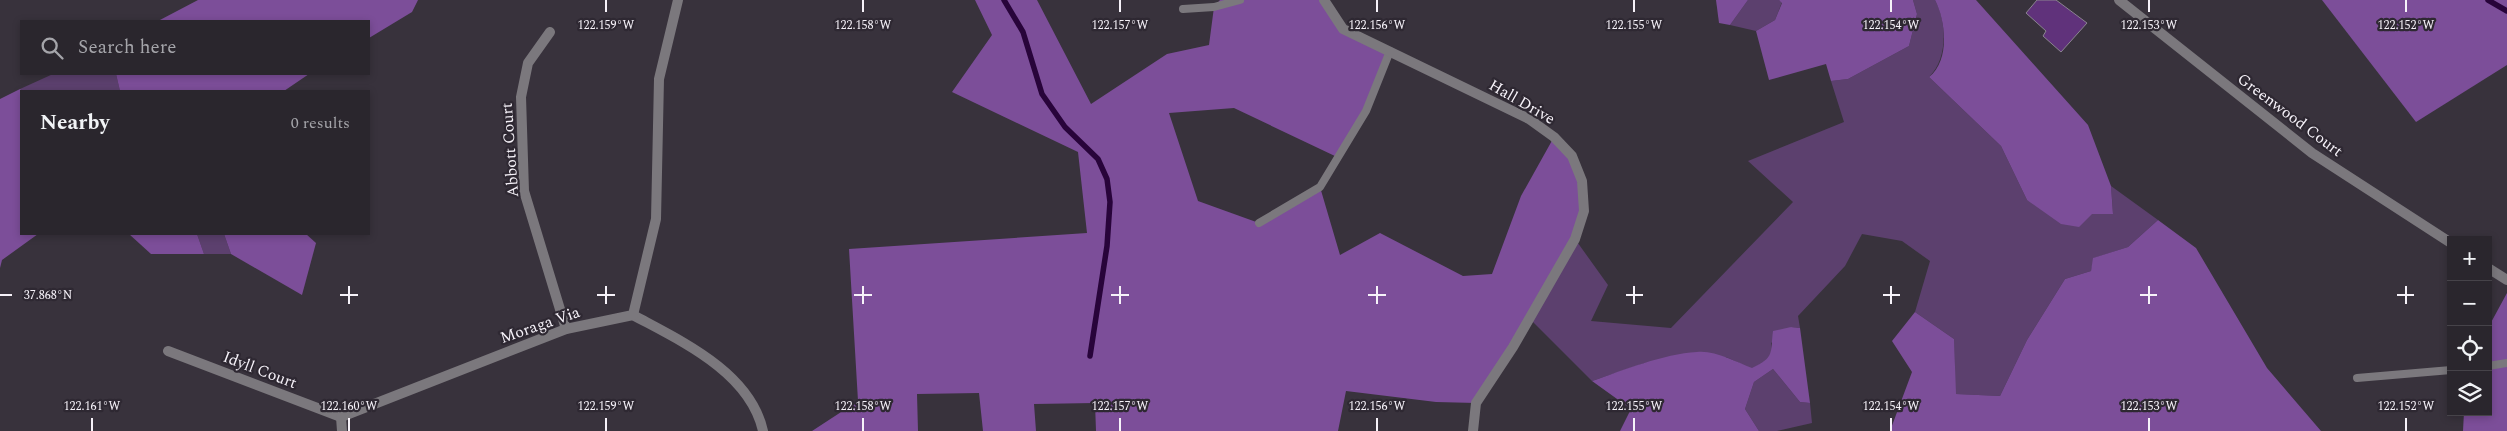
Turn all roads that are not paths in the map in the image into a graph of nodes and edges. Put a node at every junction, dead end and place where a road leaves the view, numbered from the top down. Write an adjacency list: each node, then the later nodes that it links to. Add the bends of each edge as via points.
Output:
1 (678, 0): 12 (street, via 659,79 656,219)
2 (1240, 0): 5 (lane, via 1214,7)
3 (1324, 0): 7 (street, Hall Drive, via 1343,29)
4 (2119, 0): 9 (street, Greenwood Court, via 2312,153)
5 (1183, 8)
6 (550, 32): 13 (street, Abbott Court, via 528,63 520,97 524,192)
7 (1390, 51): 8 (lane, via 1366,111 1320,187); 22 (street, Hall Drive, via 1529,120 1554,137 1572,156 1582,181 1584,211 1575,239 1513,347 1476,403)
8 (1259, 223)
9 (2447, 240)
10 (2492, 271): 11 (street)
11 (2507, 280)
12 (633, 315): 13 (street, Moraga Via); 21 (street, via 698,350 741,388 760,416)
13 (566, 329): 19 (street, Moraga Via)
14 (168, 351): 19 (street, Idyll Court)
15 (2507, 363): 16 (lane)
16 (2492, 365)
17 (2447, 370): 18 (lane)
18 (2357, 378)
19 (340, 417): 20 (street)
20 (342, 431)
21 (763, 431)
22 (1473, 431)

